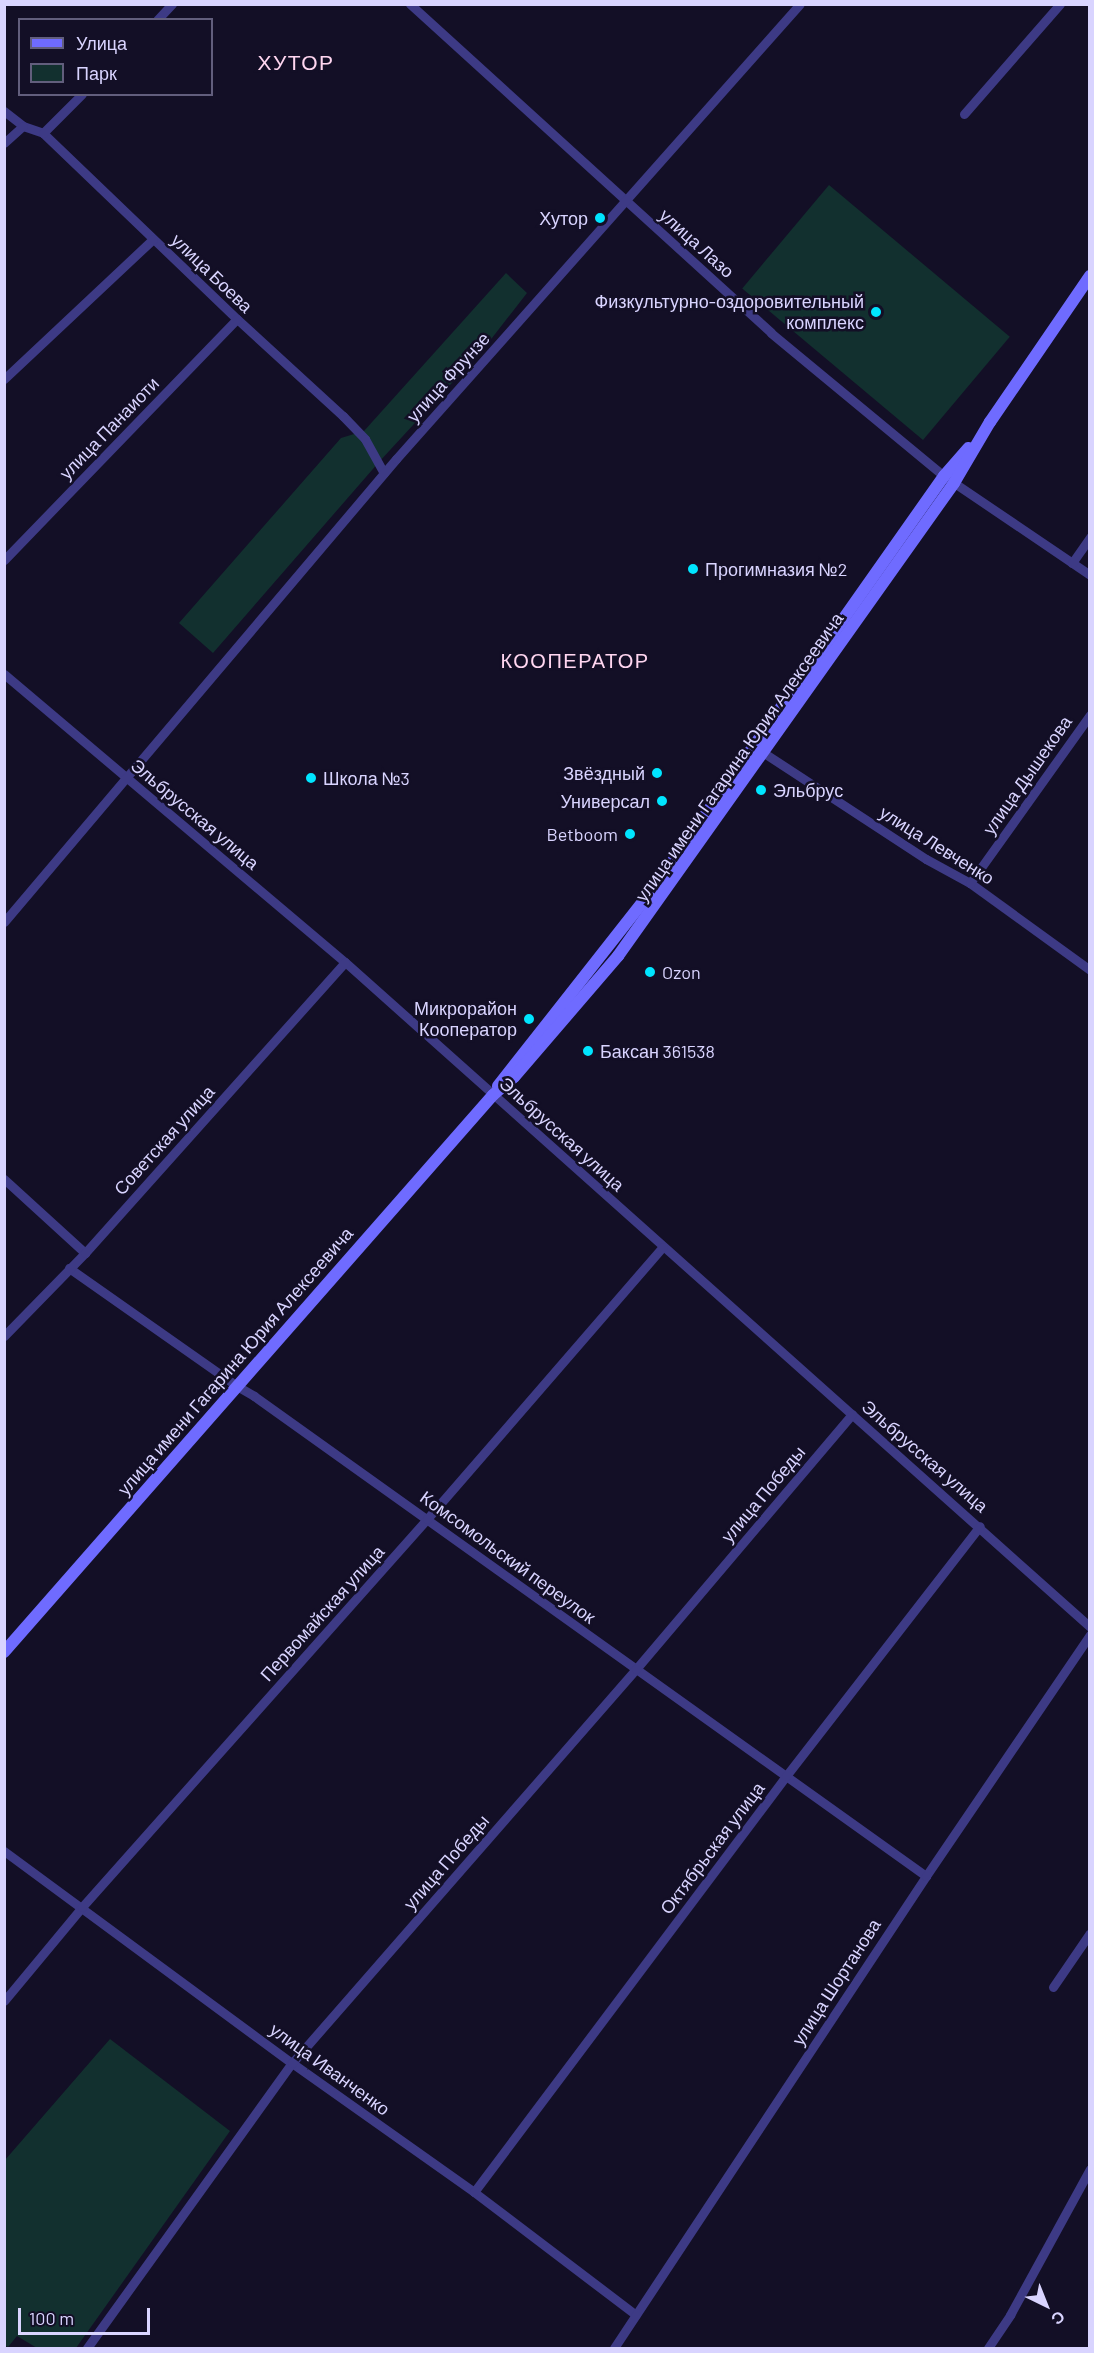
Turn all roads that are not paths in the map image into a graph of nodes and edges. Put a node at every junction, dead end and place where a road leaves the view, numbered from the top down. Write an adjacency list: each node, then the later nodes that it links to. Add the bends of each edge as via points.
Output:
1 (172, 4): 5 (street)
2 (410, 4): 12 (street, улица Лазо)
3 (800, 4): 12 (street, улица Фрунзе)
4 (1060, 4): 8 (street)
5 (159, 18)
6 (79, 96): 10 (street)
7 (4, 111): 9 (street, улица Боева)
8 (964, 114)
9 (23, 126): 10 (street, улица Боева); 11 (street)
10 (43, 133): 13 (street, улица Боева)
11 (4, 143)
12 (627, 201): 17 (street, улица Фрунзе); 18 (street, улица Лазо, via 771,333)
13 (153, 239): 15 (street, улица Боева); 16 (street)
14 (1089, 276): 18 (street, улица имени Гагарина Юрия Алексеевича)
15 (237, 319): 17 (street, улица Боева, via 344,416 365,439); 20 (street, улица Панаиоти)
16 (4, 379)
17 (384, 473): 26 (street, улица Фрунзе)
18 (949, 479): 21 (street, улица Лазо); 25 (street, улица имени Гагарина Юрия Алексеевича); 31 (street, улица имени Гагарина Юрия Алексеевича, via 656,885 507,1071)
19 (1089, 537): 21 (street)
20 (4, 560)
21 (1072, 563): 22 (street, улица Лазо)
22 (1089, 575)
23 (4, 674): 26 (street, Эльбрусская улица)
24 (1089, 715): 27 (street, улица Дышекова)
25 (764, 753): 27 (street, улица Левченко); 31 (street, улица имени Гагарина Юрия Алексеевича, via 618,956 514,1077)
26 (128, 779): 28 (street, улица Фрунзе); 29 (street, Эльбрусская улица)
27 (970, 884): 30 (street, улица Левченко)
28 (4, 922)
29 (345, 962): 31 (street, Эльбрусская улица); 34 (street, Советская улица)
30 (1089, 970)
31 (493, 1095): 33 (street, Эльбрусская улица); 37 (street, улица имени Гагарина Юрия Алексеевича)
32 (4, 1179): 34 (street)
33 (663, 1247): 38 (street, Эльбрусская улица); 39 (street, Первомайская улица)
34 (85, 1253): 35 (street, Советская улица)
35 (69, 1268): 36 (street, Советская улица); 37 (street, Комсомольский переулок)
36 (4, 1336)
37 (237, 1386): 39 (street, Комсомольский переулок); 43 (street, улица имени Гагарина Юрия Алексеевича)
38 (852, 1414): 40 (street, Эльбрусская улица); 44 (street, улица Победы)
39 (427, 1519): 44 (street, Комсомольский переулок); 48 (street, Первомайская улица)
40 (980, 1526): 41 (street, Эльбрусская улица); 45 (street, Октябрьская улица)
41 (1089, 1627)
42 (1089, 1635): 47 (street, улица Шортанова)
43 (4, 1652)
44 (636, 1670): 45 (street, Комсомольский переулок); 52 (street, улица Победы)
45 (786, 1776): 47 (street, Комсомольский переулок); 54 (street, Октябрьская улица)
46 (4, 1851): 48 (street, улица Иванченко)
47 (926, 1876): 55 (street, улица Шортанова)
48 (82, 1907): 51 (street, Первомайская улица); 52 (street, улица Иванченко)
49 (1089, 1933): 50 (street)
50 (1053, 1987)
51 (4, 2001)
52 (292, 2063): 54 (street, улица Иванченко); 56 (street, улица Победы)
53 (1089, 2169): 58 (street)
54 (474, 2192): 55 (street, улица Иванченко)
55 (636, 2315): 57 (street, улица Шортанова)
56 (87, 2349)
57 (614, 2349)
58 (988, 2349)

